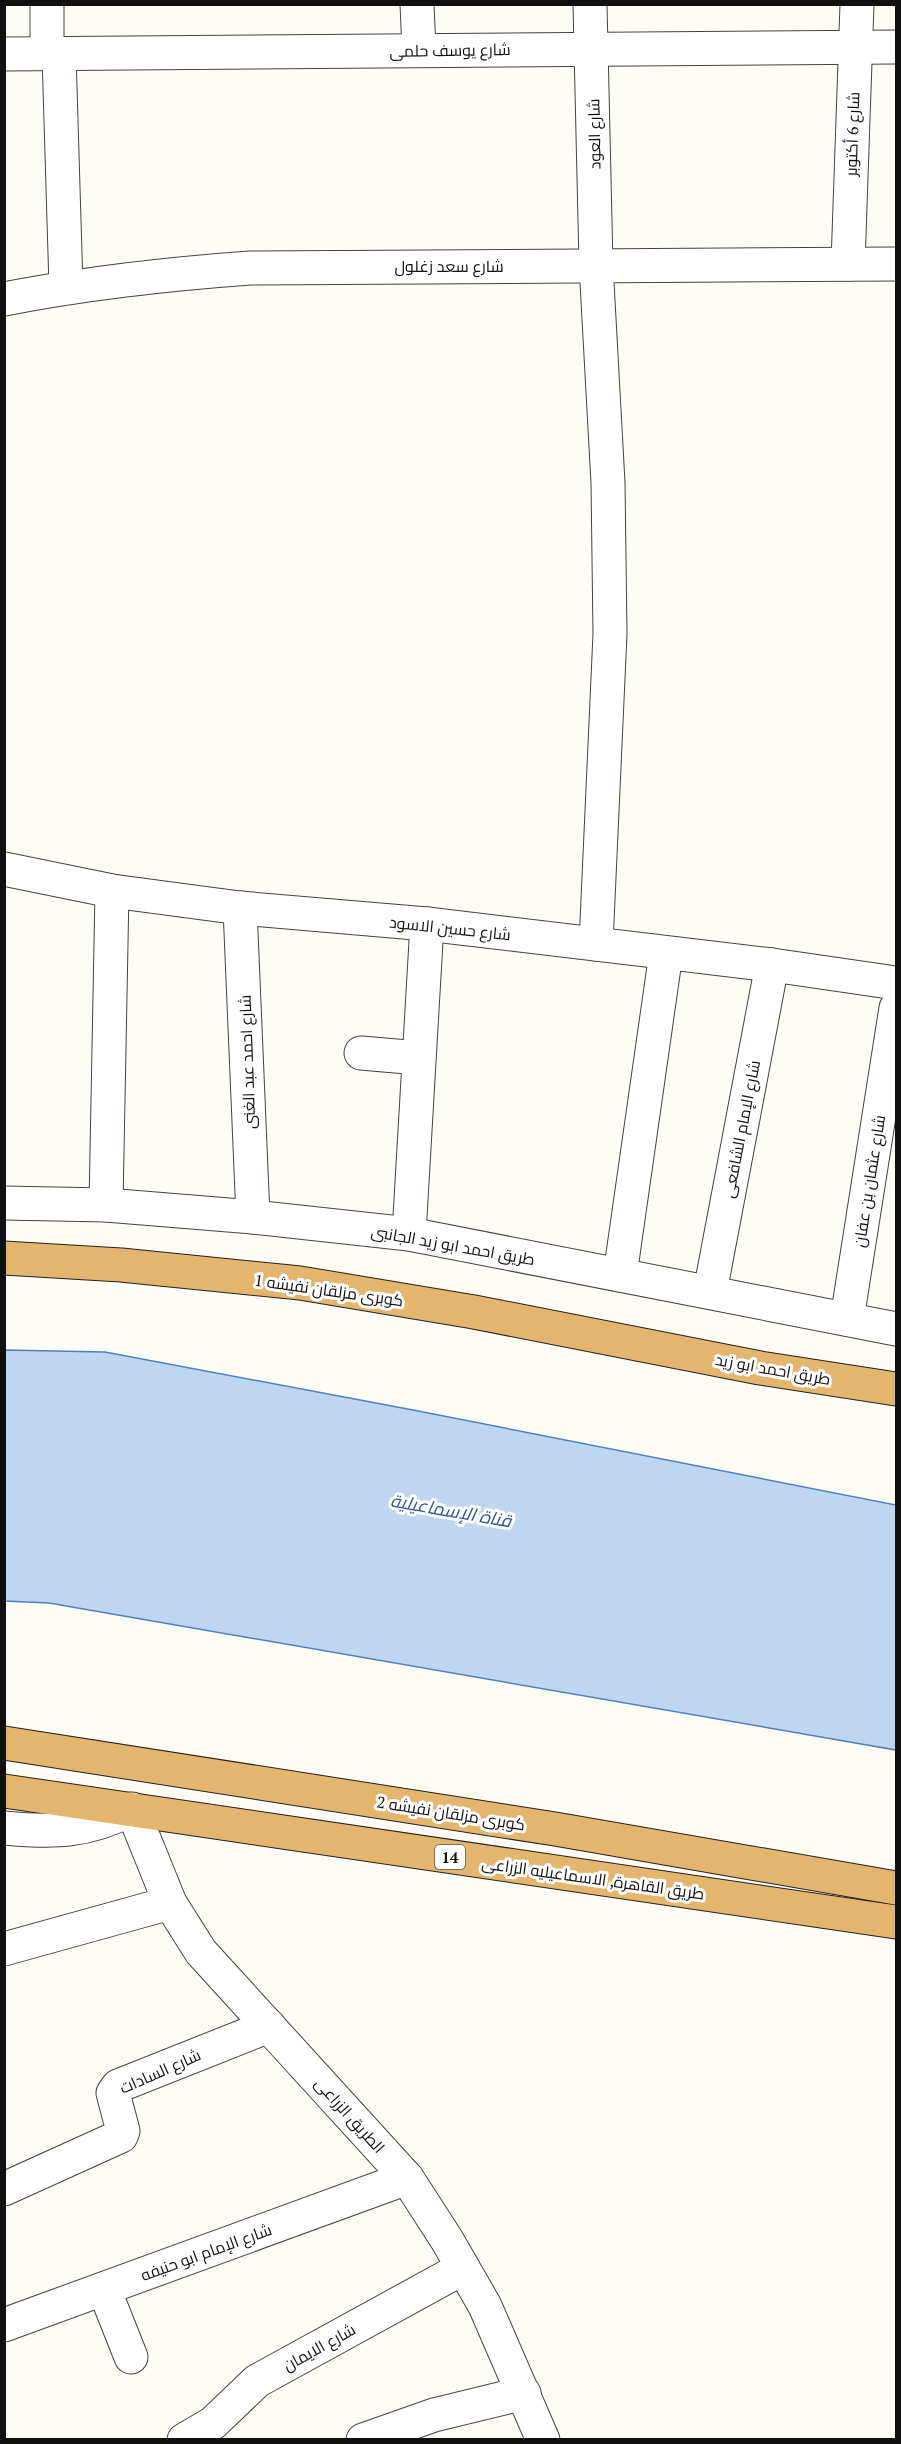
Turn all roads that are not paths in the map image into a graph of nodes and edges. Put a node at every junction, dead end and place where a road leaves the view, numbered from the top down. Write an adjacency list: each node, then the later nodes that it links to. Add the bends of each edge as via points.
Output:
1 (47, 4): 10 (street)
2 (417, 4): 8 (street)
3 (590, 4): 7 (street, شارع العود)
4 (857, 4): 5 (street, شارع 6 أكتوبر)
5 (855, 47): 6 (street, شارع يوسف حلمى); 7 (street, شارع يوسف حلمى); 12 (street, شارع 6 أكتوبر)
6 (897, 47)
7 (592, 48): 8 (street, شارع يوسف حلمى); 11 (street, شارع العود)
8 (419, 50): 10 (street, شارع يوسف حلمى)
9 (4, 54): 10 (street, شارع يوسف حلمى)
10 (53, 54): 14 (street)
11 (596, 264): 12 (street, شارع سعد زغلول); 14 (street, شارع سعد زغلول, via 250,268); 20 (street, شارع العود, via 608,483 610,634)
12 (848, 264): 13 (street, شارع سعد زغلول)
13 (897, 264)
14 (66, 287): 15 (street, شارع سعد زغلول)
15 (4, 299)
16 (4, 869): 17 (street, شارع حسين الاسود)
17 (112, 891): 18 (street, شارع حسين الاسود); 28 (street)
18 (240, 908): 19 (street, شارع حسين الاسود); 29 (street, شارع احمد عبد الغنى)
19 (427, 924): 20 (street, شارع حسين الاسود); 26 (street)
20 (596, 944): 21 (street, شارع حسين الاسود)
21 (666, 953): 22 (street, شارع حسين الاسود); 32 (street)
22 (771, 965): 23 (street, شارع حسين الاسود); 33 (street, شارع الإمام الشافعى)
23 (897, 983)
24 (897, 1008): 34 (street, شارع عثمان بن عفان)
25 (362, 1053): 26 (street)
26 (419, 1058): 30 (street)
27 (4, 1203): 28 (street, طريق احمد ابو زيد الجانبى)
28 (106, 1205): 29 (street, طريق احمد ابو زيد الجانبى)
29 (253, 1217): 30 (street, طريق احمد ابو زيد الجانبى)
30 (409, 1234): 32 (street, طريق احمد ابو زيد الجانبى)
31 (4, 1258): 36 (highway, كوبرى مزلقان نفيشه 1, via 300,1283)
32 (620, 1275): 33 (street, طريق احمد ابو زيد الجانبى)
33 (710, 1292): 34 (street, طريق احمد ابو زيد الجانبى)
34 (848, 1319): 35 (street, طريق احمد ابو زيد الجانبى)
35 (897, 1329)
36 (650, 1346): 37 (highway, طريق احمد ابو زيد)
37 (897, 1389)
38 (4, 1743): 42 (highway, كوبرى مزلقان نفيشه 2, via 555,1828)
39 (4, 1791): 40 (highway, طريق القاهرة, الاسماعيليه الزراعى / 14)
40 (132, 1809): 41 (street, via 76,1829 55,1832); 43 (street, الطريق الزراعى); 44 (highway, طريق القاهرة, الاسماعيليه الزراعى / 14)
41 (4, 1828)
42 (897, 1888)
43 (170, 1903): 45 (street); 46 (street, الطريق الزراعى, via 201,1952)
44 (897, 1922)
45 (4, 1949)
46 (269, 2026): 47 (street, الطريق الزراعى); 48 (street, شارع السادات, via 118,2086 113,2093 121,2136)
47 (407, 2178): 49 (street, الطريق الزراعى); 50 (street, شارع الإمام ابو حنيفه)
48 (4, 2189)
49 (463, 2268): 53 (street, الطريق الزراعى, via 485,2306); 54 (street, شارع الايمان, via 263,2377 244,2391)
50 (104, 2289): 51 (street, شارع الإمام ابو حنيفه); 52 (street)
51 (4, 2325)
52 (131, 2357)
53 (524, 2393): 56 (street, via 434,2415); 57 (street, الطريق الزراعى)
54 (231, 2426): 55 (street, شارع الايمان, via 213,2423)
55 (184, 2439)
56 (363, 2439)
57 (543, 2439)

